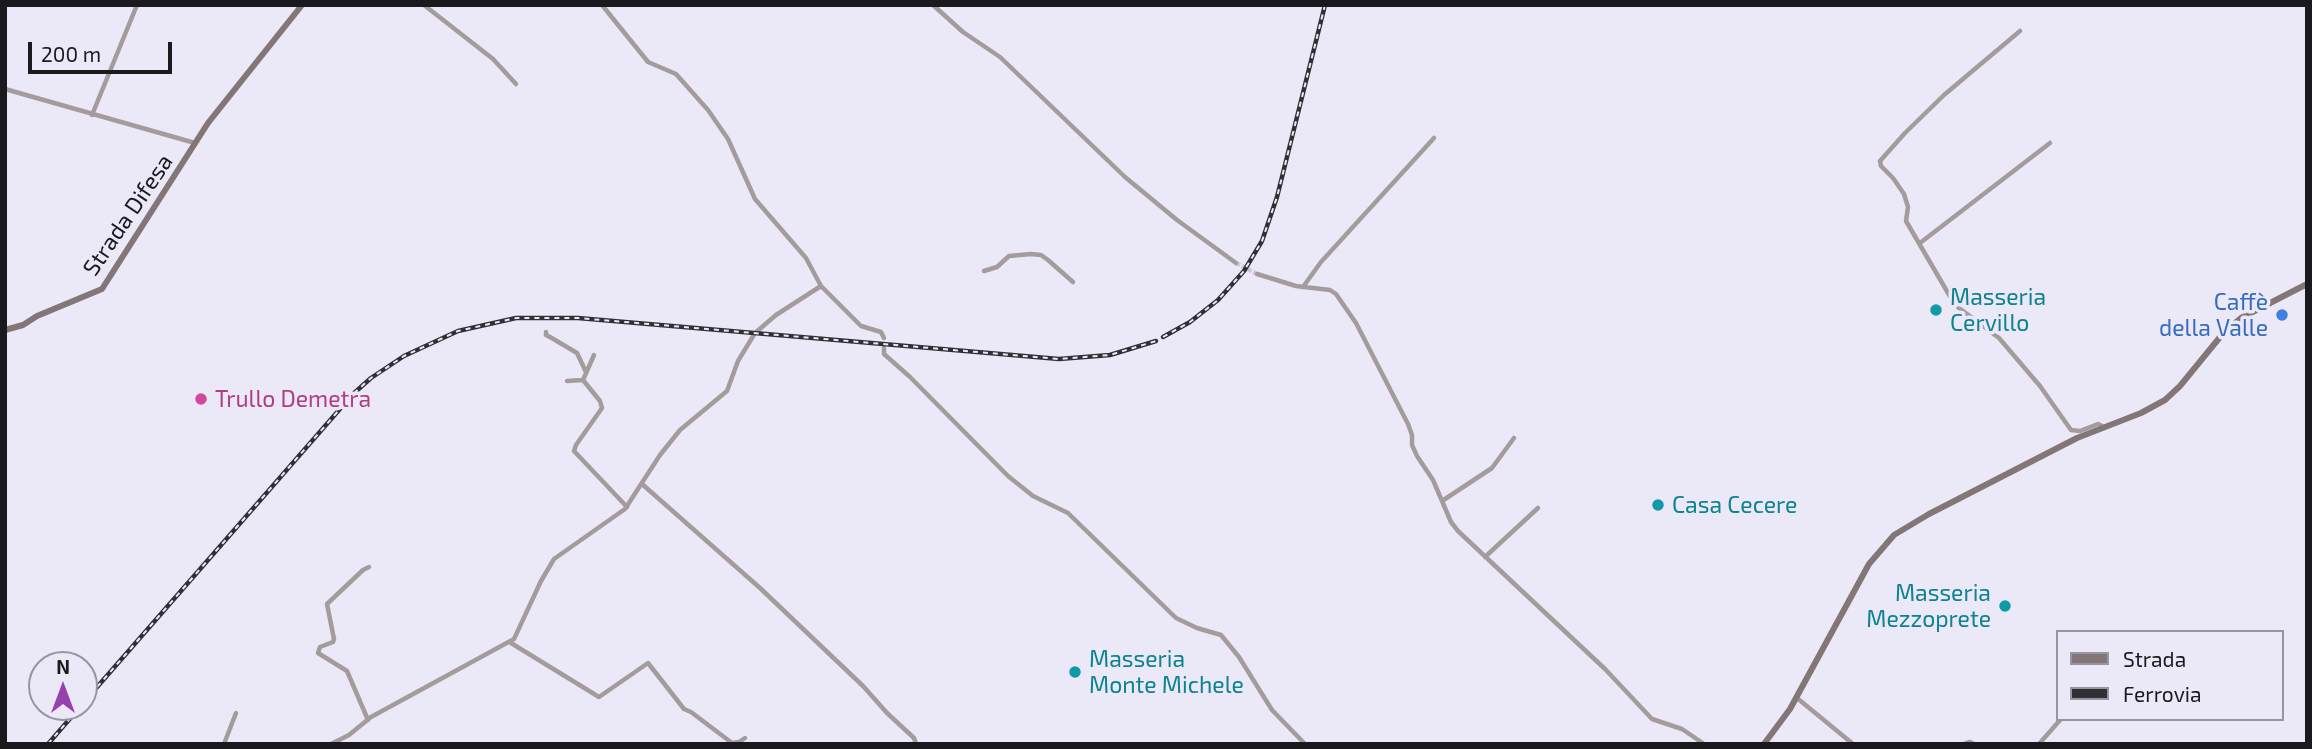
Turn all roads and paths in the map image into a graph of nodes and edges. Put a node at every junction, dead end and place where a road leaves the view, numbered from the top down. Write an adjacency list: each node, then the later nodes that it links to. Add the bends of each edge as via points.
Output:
1 (137, 5): 9 (street)
2 (302, 5): 11 (main road, Strada Difesa)
3 (424, 5): 7 (street, via 493,59)
4 (602, 5): 19 (street, via 648,62 676,74 708,110 728,139 755,199 806,258)
5 (933, 5): 14 (street, via 1000,57 1125,177)
6 (2020, 31): 13 (street, via 1944,95 1880,161 1904,194 1906,221)
7 (516, 85)
8 (5, 89): 9 (street)
9 (92, 115): 11 (street)
10 (1434, 138): 20 (street, via 1321,262)
11 (195, 143): 21 (main road, Strada Difesa, via 102,289)
12 (2050, 143): 13 (street)
13 (1920, 244): 29 (street, via 1955,305 1999,338 2071,430)
14 (1236, 262)
15 (985, 271): 17 (street, via 1009,256 1041,255)
16 (1258, 274): 20 (street)
17 (1073, 282)
18 (2307, 284): 29 (main road, via 2225,331 2165,400)
19 (821, 286): 23 (street, via 861,326 881,332); 31 (street, via 755,333 727,391 680,430)
20 (1303, 288): 32 (street, via 1329,290 1342,301 1409,424 1412,445)
21 (5, 330)
22 (546, 332): 26 (street, via 577,353)
23 (884, 338)
24 (884, 348): 46 (street, via 884,354 1008,476 1033,496 1068,513 1176,618 1221,635 1272,710)
25 (594, 355): 26 (street)
26 (586, 372): 27 (street)
27 (583, 380): 28 (street); 33 (street, via 602,408 574,451)
28 (567, 381)
29 (2102, 426): 38 (main road, via 1894,535 1869,564)
30 (1514, 438): 32 (street, via 1492,468)
31 (642, 484): 33 (street); 45 (street, via 760,588 863,686)
32 (1442, 501): 35 (street, via 1451,522)
33 (627, 507): 37 (street, via 554,559)
34 (1538, 508): 35 (street)
35 (1485, 557): 47 (street, via 1652,719 1682,729)
36 (369, 567): 40 (street, via 327,604 334,639 318,653 347,671)
37 (510, 642): 40 (street); 42 (street, via 599,697 648,663 684,709 730,742)
38 (1797, 698): 48 (main road); 49 (street)
39 (236, 713): 43 (street)
40 (368, 720): 44 (street)
41 (2059, 721): 52 (street)
42 (745, 738)
43 (224, 744)
44 (331, 744)
45 (916, 744)
46 (1305, 744)
47 (1704, 744)
48 (1764, 744)
49 (1853, 744)
50 (1964, 744): 51 (street)
51 (1973, 744)
52 (2039, 744)

